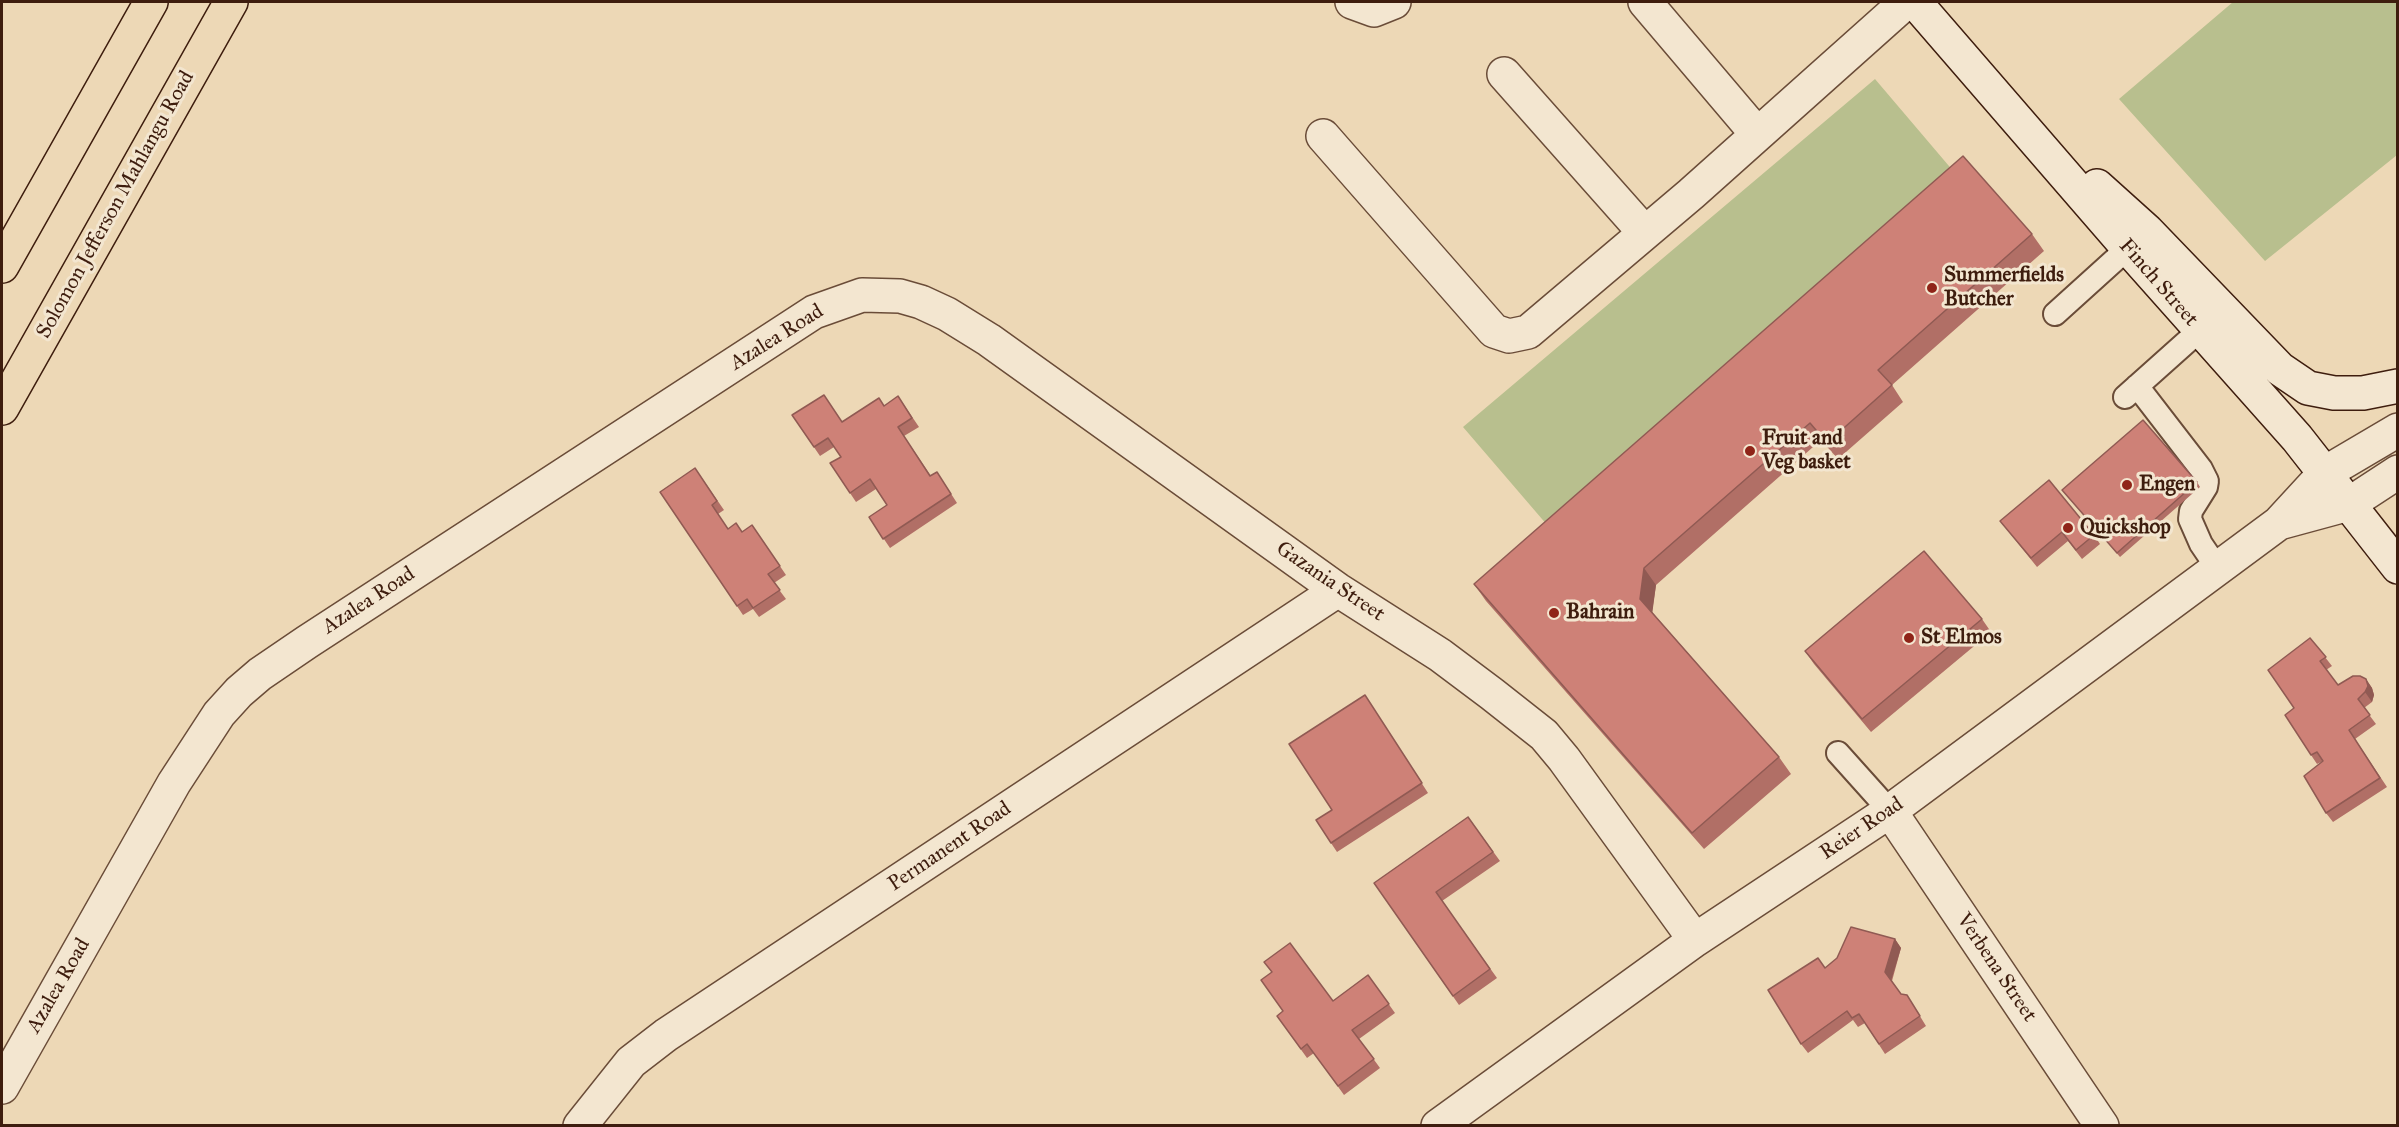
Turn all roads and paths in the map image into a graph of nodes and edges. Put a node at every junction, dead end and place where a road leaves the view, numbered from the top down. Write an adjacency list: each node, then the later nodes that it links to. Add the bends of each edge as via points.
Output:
1 (151, 2): 14 (main road)
2 (231, 2): 19 (main road, Solomon Jefferson Mahlangu Road)
3 (1352, 2): 4 (street, via 1374,10)
4 (1394, 2)
5 (1645, 2): 9 (street)
6 (1906, 2): 9 (street)
7 (1915, 2): 10 (street, Finch Street)
8 (1504, 74): 12 (street)
9 (1757, 135): 12 (street)
10 (2032, 135): 13 (street, Finch Street); 18 (street, via 2147,231 2280,369 2308,388 2334,393 2363,393)
11 (1323, 136): 12 (street, via 1480,316 1494,331 1509,336 1528,332)
12 (1645, 233)
13 (2128, 248): 16 (lane); 17 (street, Finch Street)
14 (2, 266)
15 (900, 296): 27 (street, Gazania Street, via 947,314 989,340); 31 (street, Azalea Road, via 862,295 814,312 316,636 239,692 219,714 174,783)
16 (2055, 314)
17 (2200, 330): 22 (street, Finch Street); 26 (lane, via 2131,391 2201,468 2206,487 2190,519)
18 (2397, 386)
19 (2, 408)
20 (2397, 430): 22 (street, Reier Road)
21 (2397, 472): 23 (street, Reier Road)
22 (2325, 473): 23 (street, Finch Street); 24 (street, Reier Road)
23 (2349, 504): 24 (street, Reier Road); 25 (street, Finch Street)
24 (2279, 523): 26 (street, Reier Road)
25 (2397, 567)
26 (2218, 569): 29 (street, Reier Road)
27 (1338, 590): 30 (street, Gazania Street, via 1440,655 1544,735); 33 (street, Permanent Road, via 666,1035 631,1062)
28 (1838, 753): 29 (lane)
29 (1890, 811): 30 (street, Reier Road); 35 (street, Verbena Street)
30 (1695, 940): 32 (street, Reier Road)
31 (2, 1087)
32 (1474, 1116): 34 (street, Reier Road)
33 (580, 1125)
34 (1438, 1125)
35 (2102, 1125)

